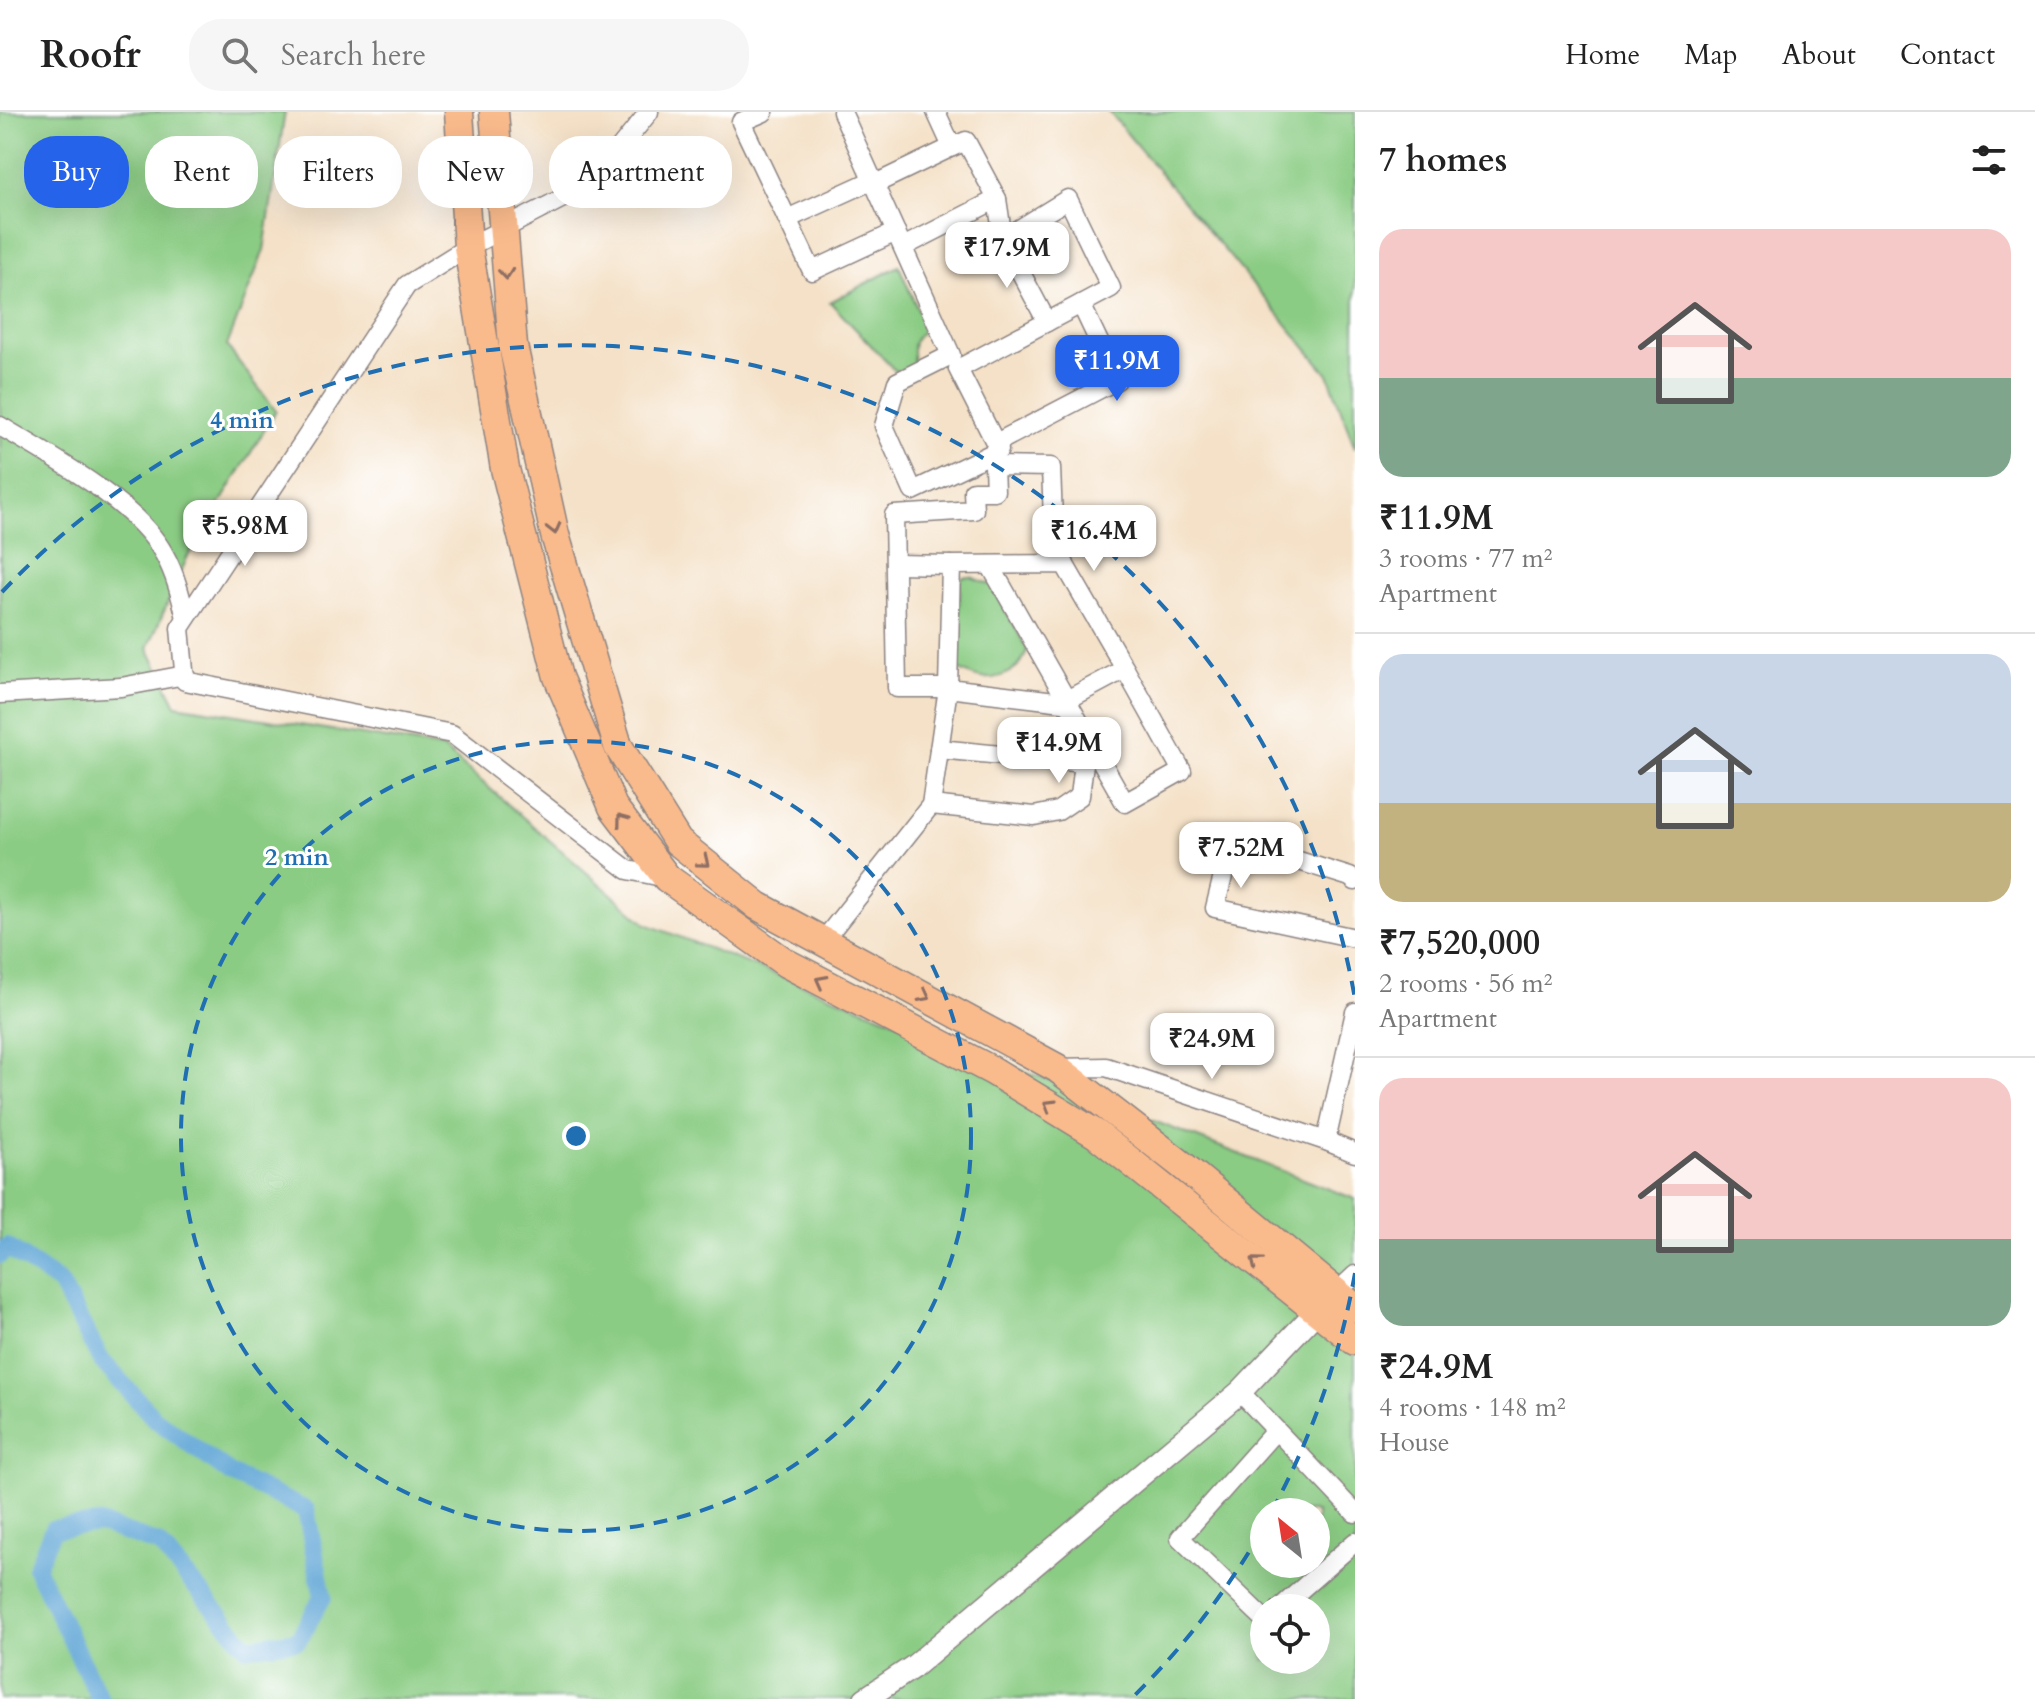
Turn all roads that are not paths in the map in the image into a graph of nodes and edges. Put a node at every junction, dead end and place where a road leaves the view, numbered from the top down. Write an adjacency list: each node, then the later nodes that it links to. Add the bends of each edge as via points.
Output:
1 (459, 112): 14 (main road)
2 (494, 112): 11 (main road)
3 (649, 112): 11 (street, via 592,183)
4 (764, 112): 10 (street, via 741,122)
5 (842, 112): 8 (street)
6 (936, 112): 7 (street)
7 (952, 147): 8 (street); 9 (street, via 966,141)
8 (874, 182): 10 (street); 13 (street)
9 (997, 199): 12 (street); 13 (street)
10 (787, 219): 13 (street, via 812,271)
11 (502, 230): 14 (street); 36 (main road, one-way to 36, via 513,346 555,535 618,746 678,842 758,906)
12 (1003, 239): 15 (street, via 1068,199 1111,288); 16 (street)
13 (900, 240): 17 (street)
14 (468, 247): 24 (street, via 407,285); 33 (main road, one-way to 14, via 613,807 558,677 505,469)
15 (1081, 304): 16 (street); 19 (street, via 1117,380)
16 (1047, 322): 17 (street)
17 (955, 362): 19 (street); 19 (street, via 897,382 884,426 913,491 999,450)
18 (0, 426): 24 (street, via 76,471 143,526 164,553)
19 (996, 443)
20 (895, 564): 21 (street, via 894,515 974,510 973,491 995,491 994,466 1051,467 1054,546); 22 (street); 27 (street, via 897,688)
21 (1065, 564): 23 (street); 25 (street)
22 (951, 565): 23 (street); 27 (street)
23 (990, 565): 29 (street)
24 (186, 618): 26 (street, via 180,628)
25 (1125, 669): 29 (street); 31 (street, via 1182,771 1125,803)
26 (185, 675): 28 (street, via 121,687); 33 (street, via 185,681 452,734 628,870)
27 (948, 688): 29 (street); 30 (street)
28 (0, 694)
29 (1068, 700): 31 (street)
30 (939, 749): 31 (street); 32 (street)
31 (1091, 758): 32 (street, via 1080,796 1058,811 1034,816)
32 (931, 805): 36 (street)
33 (667, 878): 41 (main road, one-way to 33, via 993,1071 786,963)
34 (1355, 881): 35 (street, via 1232,840 1215,908)
35 (1355, 938)
36 (823, 941): 38 (main road, one-way to 38)
37 (1355, 1012): 39 (street)
38 (1057, 1068): 39 (street, via 1106,1067); 41 (main road)
39 (1326, 1141): 40 (street)
40 (1355, 1153)
41 (1341, 1297): 42 (main road); 43 (street)
42 (1355, 1341)
43 (1240, 1392): 44 (street); 49 (street, via 913,1667)
44 (1276, 1430): 45 (street); 48 (street, via 1180,1538)
45 (1355, 1513)
46 (1355, 1542): 47 (street)
47 (1296, 1594)
48 (1250, 1606)
49 (865, 1699)

